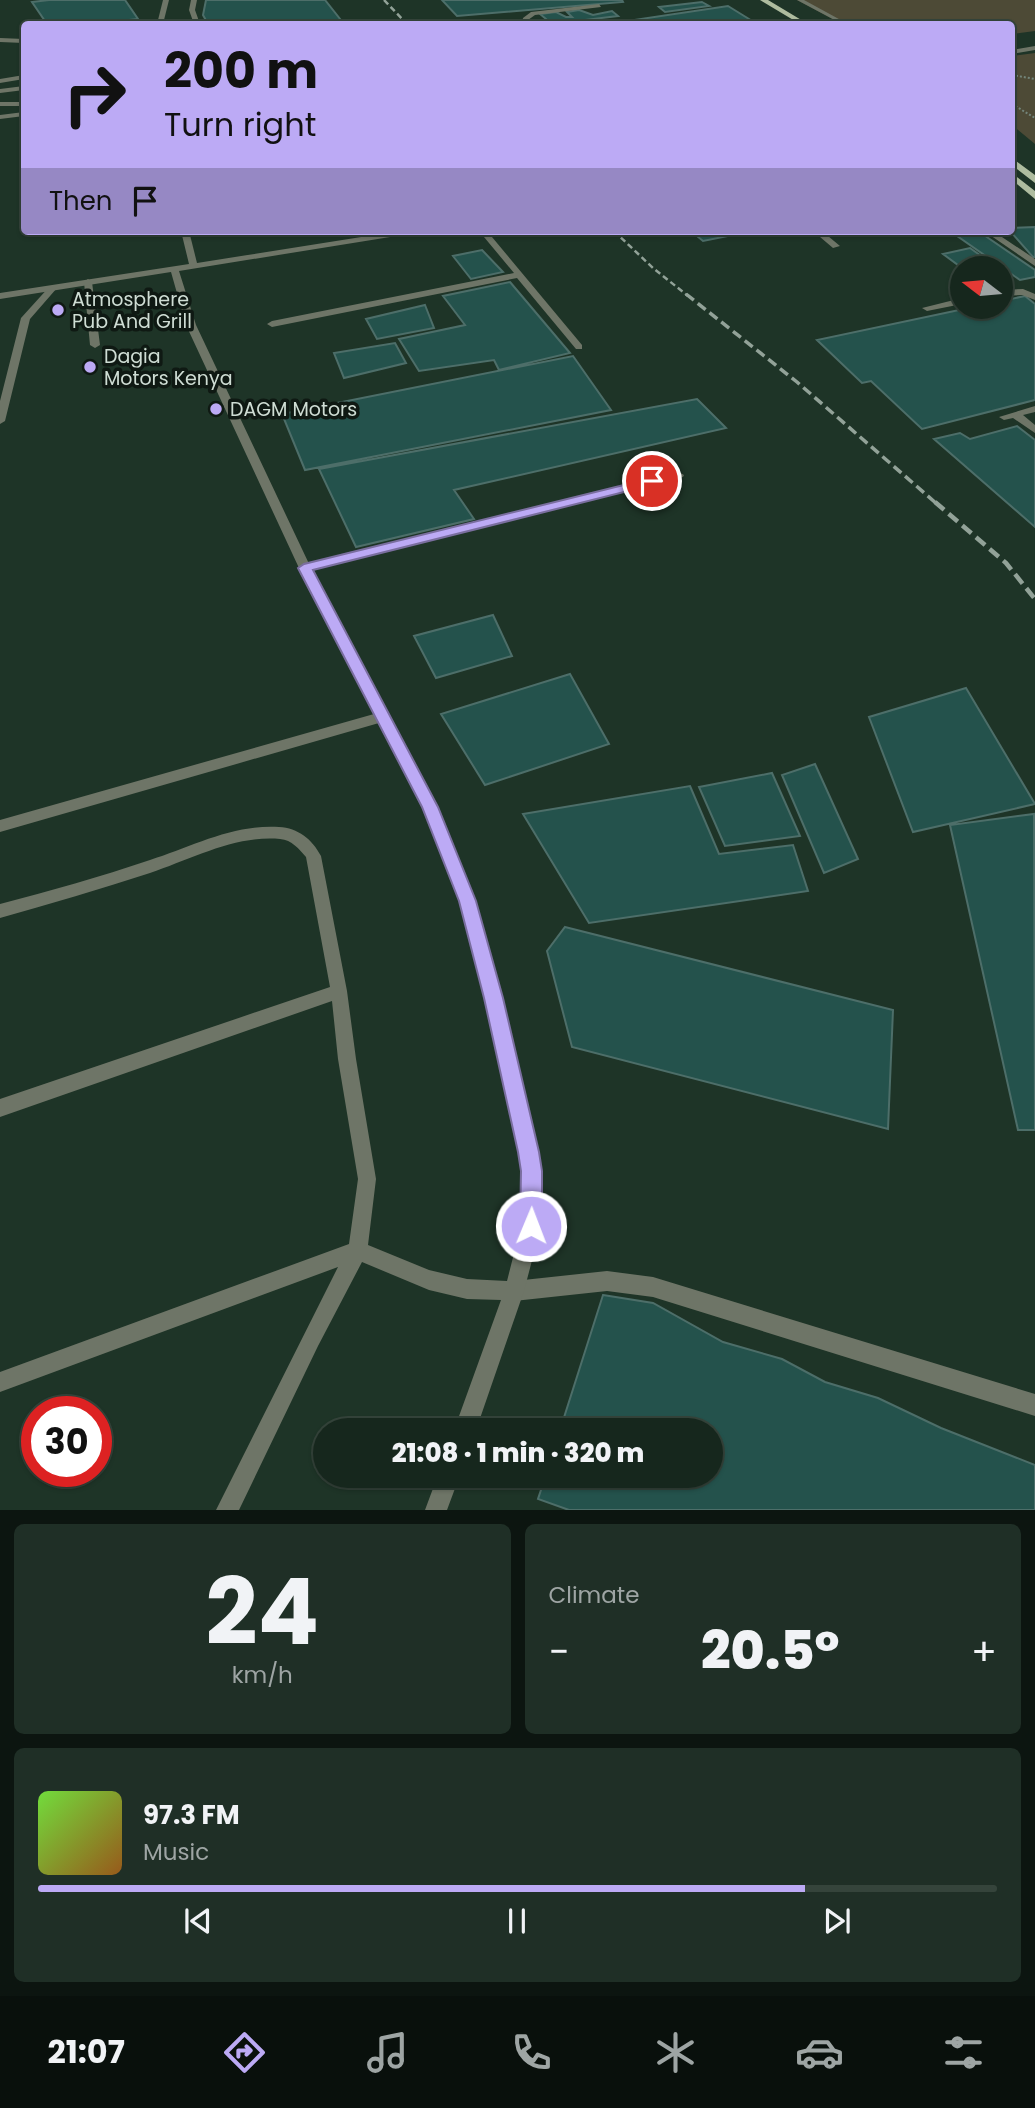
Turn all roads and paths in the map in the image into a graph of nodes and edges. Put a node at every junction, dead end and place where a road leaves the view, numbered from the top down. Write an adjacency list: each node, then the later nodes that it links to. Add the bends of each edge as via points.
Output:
1 (166, 0): 6 (street)
2 (194, 0): 7 (street)
3 (800, 0): 11 (street)
4 (761, 3): 9 (main road); 10 (main road)
5 (599, 6): 8 (street, via 533,13)
6 (161, 21)
7 (196, 21)
8 (524, 21)
9 (784, 21)
10 (798, 21)
11 (839, 21)
12 (0, 40): 13 (street)
13 (21, 41)
14 (1035, 48): 15 (street)
15 (1015, 51)
16 (1015, 76): 18 (path)
17 (21, 78): 19 (street)
18 (1035, 79)
19 (0, 81)
20 (21, 88): 21 (street)
21 (0, 91)
22 (0, 104): 23 (street)
23 (21, 104)
24 (1015, 106): 27 (path)
25 (21, 114): 26 (street)
26 (0, 117)
27 (1035, 118)
28 (1015, 163): 30 (main road)
29 (1015, 179): 31 (main road)
30 (1035, 180)
31 (1035, 196)
32 (186, 235): 39 (street)
33 (390, 235): 39 (street)
34 (485, 235): 41 (street)
35 (822, 235): 37 (street)
36 (994, 235): 38 (street)
37 (836, 246)
38 (1035, 263)
39 (194, 266): 40 (street)
40 (174, 269): 42 (street); 56 (street, via 191,325)
41 (519, 275): 49 (street); 51 (street)
42 (89, 282): 43 (street); 50 (street)
43 (53, 288): 45 (street); 53 (street, via 26,318)
44 (1013, 292): 46 (street)
45 (0, 296)
46 (1035, 297)
47 (950, 303): 48 (street)
48 (928, 308)
49 (272, 324)
50 (95, 345)
51 (579, 347)
52 (1035, 409): 54 (street, via 1009,415)
53 (0, 421)
54 (1035, 430)
55 (679, 475): 56 (street)
56 (304, 568): 57 (street)
57 (382, 717): 58 (street); 63 (street, via 430,807 468,901 494,998 532,1171 531,1226)
58 (0, 826)
59 (0, 911): 60 (street, via 205,846 279,832 306,844 313,856)
60 (339, 991): 61 (street); 62 (street, via 367,1178)
61 (0, 1108)
62 (358, 1250): 63 (street, via 429,1280 467,1289); 64 (street); 68 (street)
63 (514, 1291): 65 (street, via 607,1281 653,1287); 66 (street)
64 (0, 1382)
65 (1035, 1405)
66 (469, 1418)
67 (444, 1488): 69 (street)
68 (227, 1510)
69 (436, 1510)

